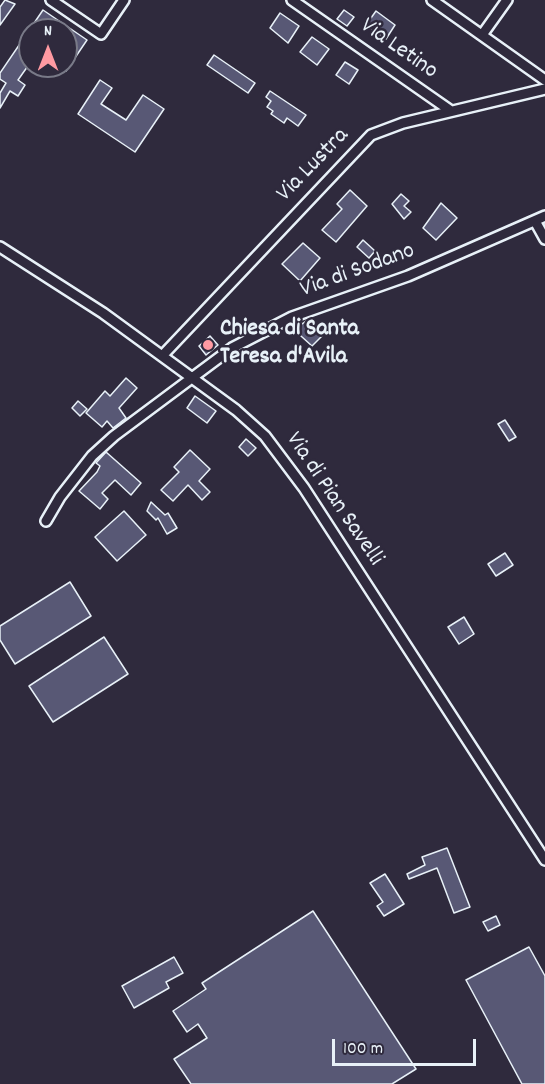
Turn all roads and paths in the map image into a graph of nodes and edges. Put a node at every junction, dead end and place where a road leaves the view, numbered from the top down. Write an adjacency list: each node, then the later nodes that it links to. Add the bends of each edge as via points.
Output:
1 (51, 0): 2 (street, via 101,34)
2 (124, 0)
3 (292, 0): 9 (street, Via Letino)
4 (432, 0): 6 (street)
5 (507, 0): 6 (street)
6 (482, 35): 7 (street)
7 (545, 80)
8 (545, 89): 9 (street, Via Lustra)
9 (451, 111): 14 (street, Via Lustra, via 368,137)
10 (545, 216): 11 (street, Via di Sodano)
11 (535, 221): 12 (street); 15 (street, Via di Sodano, via 399,280 281,321 232,348)
12 (545, 239)
13 (0, 247): 14 (street, Via di Pian Savelli)
14 (162, 356): 15 (street, Via di Pian Savelli)
15 (191, 378): 16 (street, Via di Sodano, via 92,456); 17 (street, Via di Pian Savelli, via 256,427 294,473)
16 (46, 521)
17 (545, 860)

